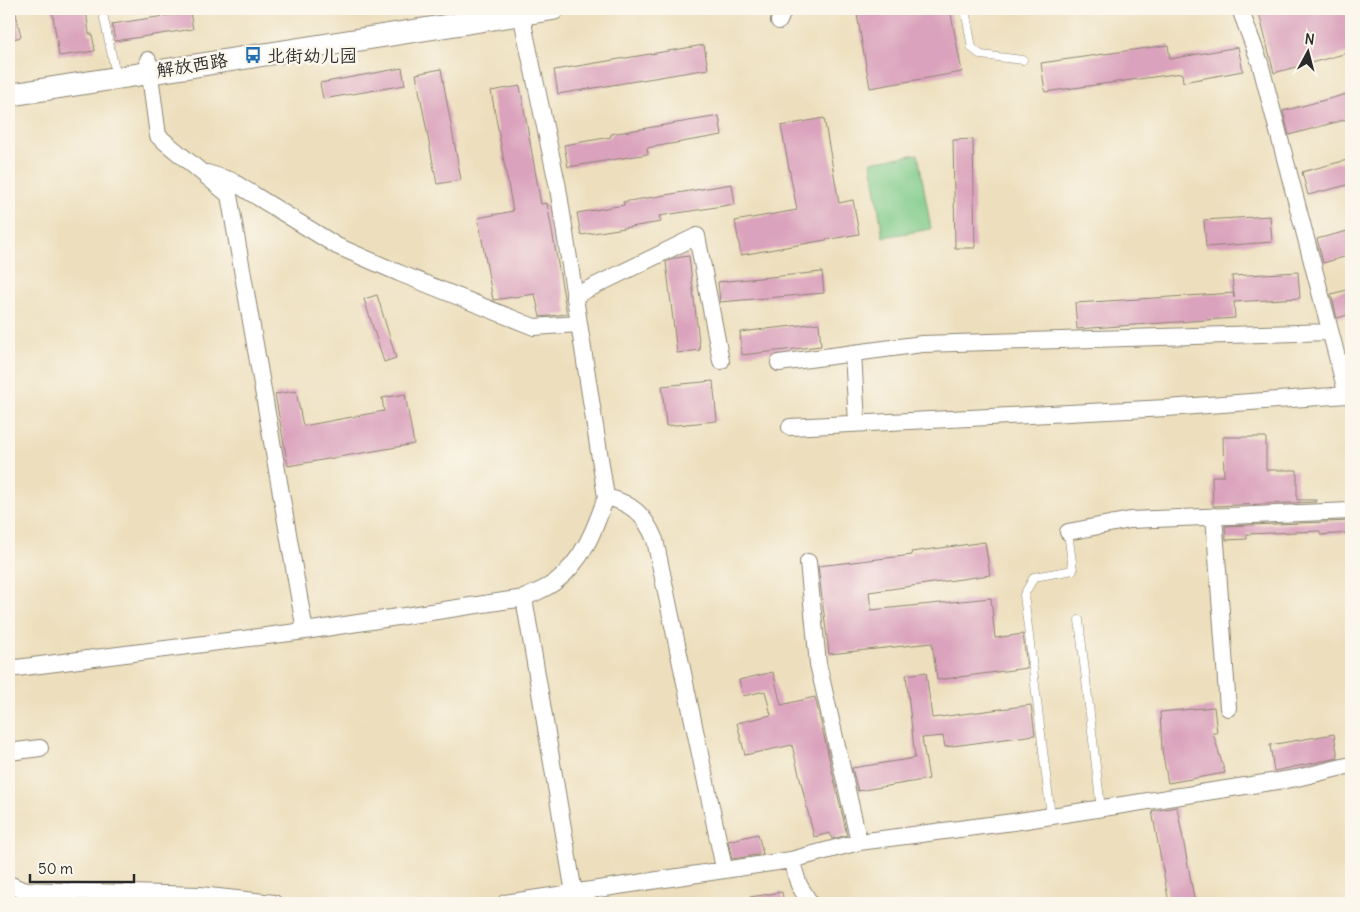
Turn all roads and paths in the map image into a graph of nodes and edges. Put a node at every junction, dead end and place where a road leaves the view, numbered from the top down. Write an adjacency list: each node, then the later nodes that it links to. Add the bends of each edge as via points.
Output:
1 (102, 9): 9 (lane)
2 (475, 9): 8 (street, 解放西路)
3 (554, 9): 6 (street, 解放西路)
4 (965, 9): 7 (lane, via 972,48 980,55)
5 (1240, 9): 15 (street, via 1260,63)
6 (521, 11): 8 (street, 解放西路); 13 (street, via 558,188)
7 (1023, 60)
8 (149, 66): 9 (street, 解放西路); 12 (street, via 158,136)
9 (115, 71): 10 (street, 解放西路); 11 (street, 解放西路)
10 (9, 83)
11 (9, 95)
12 (196, 169): 14 (street, via 230,180 337,246 399,273 534,327); 29 (street, via 229,195)
13 (574, 296): 14 (street); 17 (street, via 697,236)
14 (579, 324): 22 (street)
15 (1330, 332): 16 (street, via 922,344); 19 (street)
16 (854, 353): 18 (street); 20 (street)
17 (721, 361)
18 (778, 363)
19 (1349, 396): 20 (street)
20 (857, 423): 21 (street)
21 (790, 427)
22 (606, 497): 27 (street, via 595,529 579,559 554,583); 39 (street, via 623,501 638,510 649,524 655,540)
23 (1351, 511): 24 (street)
24 (1214, 516): 25 (street, via 1130,520); 31 (street)
25 (1068, 532): 36 (lane, via 1073,570 1034,577 1024,595)
26 (808, 562): 37 (street, via 818,664)
27 (524, 598): 29 (street); 41 (street)
28 (1079, 620): 35 (lane)
29 (305, 631): 30 (street)
30 (9, 669)
31 (1228, 708)
32 (40, 748): 33 (street)
33 (9, 752)
34 (1351, 765): 35 (street, via 1297,778)
35 (1101, 809): 36 (street)
36 (1051, 816): 37 (street)
37 (859, 842): 38 (street)
38 (790, 860): 39 (street); 44 (street)
39 (724, 868): 41 (street)
40 (9, 884): 42 (street, via 22,890 200,895)
41 (574, 893): 43 (street)
42 (274, 903)
43 (505, 903)
44 (810, 903)

